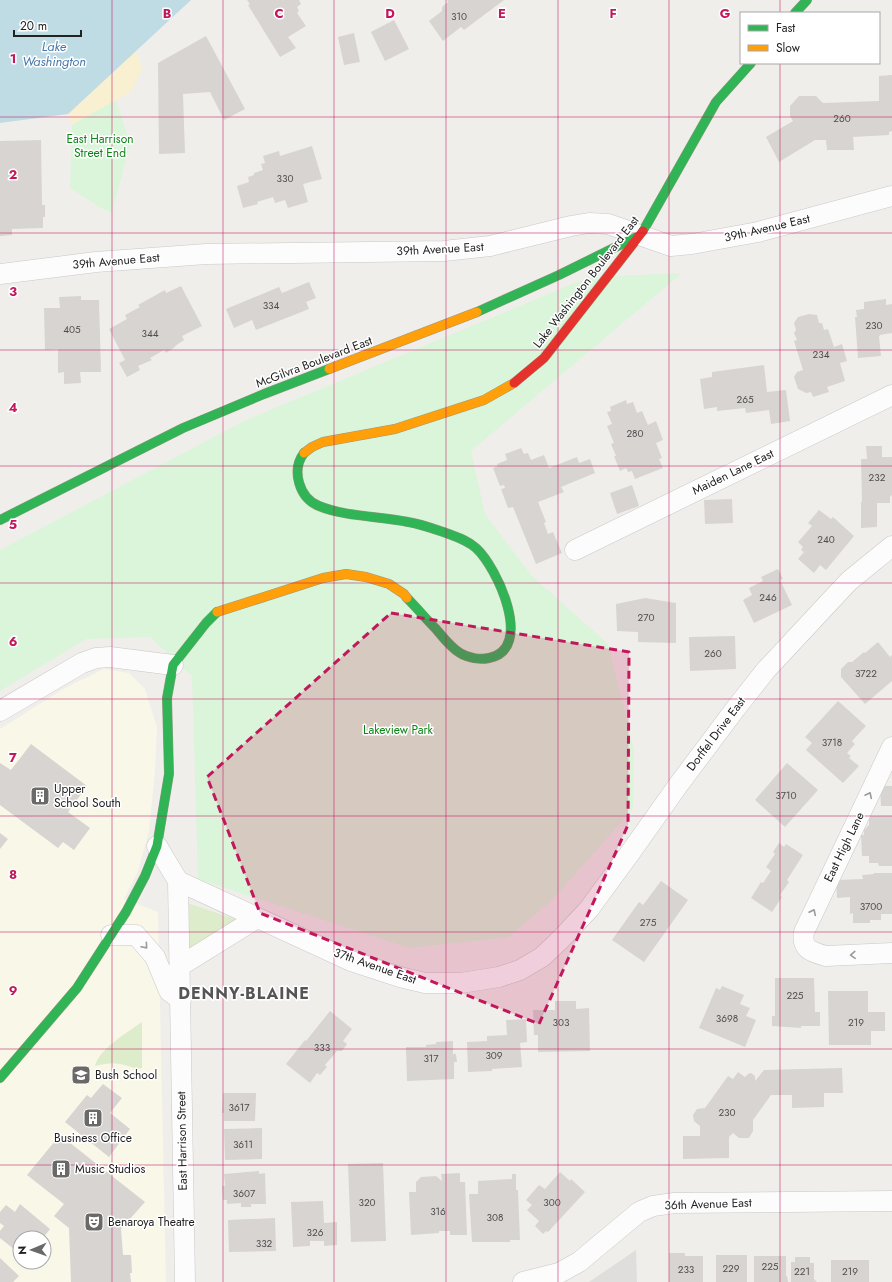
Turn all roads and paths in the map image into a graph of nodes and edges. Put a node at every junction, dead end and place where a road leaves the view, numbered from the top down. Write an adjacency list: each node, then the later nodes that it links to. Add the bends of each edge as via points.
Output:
1 (807, 0): 2 (main road)
2 (796, 12)
3 (750, 64): 5 (main road, Lake Washington Boulevard East, via 716,102)
4 (892, 196): 5 (street, 39th Avenue East, via 758,232 692,244 671,246)
5 (641, 235): 6 (street, 39th Avenue East, via 608,224 589,223 490,246 444,251 206,254 96,262); 8 (main road, McGilvra Boulevard East, via 472,314 183,428); 11 (main road, Lake Washington Boulevard East, via 544,358 514,383 484,400 395,429 323,442 303,454 298,464 300,488 318,506 350,514 416,524 463,539 476,548 496,576 508,606 510,636 507,646 501,653 483,659 460,652 448,643 404,594 389,584 346,574 323,578 218,611)
6 (0, 274)
7 (892, 395): 10 (street, Maiden Lane East)
8 (0, 520)
9 (892, 546): 18 (street, Dorffel Drive East, via 849,581 766,670 679,784 589,909)
10 (575, 550)
11 (173, 664): 12 (street, via 110,657 96,658 82,663); 14 (main road, Lake Washington Boulevard East, via 167,698 169,774)
12 (0, 712)
13 (892, 747): 19 (street, East High Lane, one-way to 13, via 826,956 807,948 803,940 804,932)
14 (156, 846): 15 (street); 17 (main road, Lake Washington Boulevard East, via 145,876)
15 (178, 881): 16 (street, 37th Avenue East); 20 (street, East Harrison Street)
16 (257, 918): 18 (street, 37th Avenue East, via 351,961 425,983 461,983 506,975 542,957); 20 (street)
17 (111, 935): 21 (street, one-way to 21, via 136,936 155,957 169,991); 22 (main road, Lake Washington Boulevard East, via 77,988)
18 (560, 940)
19 (892, 952)
20 (180, 966): 21 (street, East Harrison Street)
21 (181, 1000): 24 (street, East Harrison Street)
22 (0, 1078)
23 (892, 1200): 25 (street, 36th Avenue East, via 674,1203 653,1206 639,1212 579,1262 559,1273)
24 (185, 1282)
25 (523, 1282)

